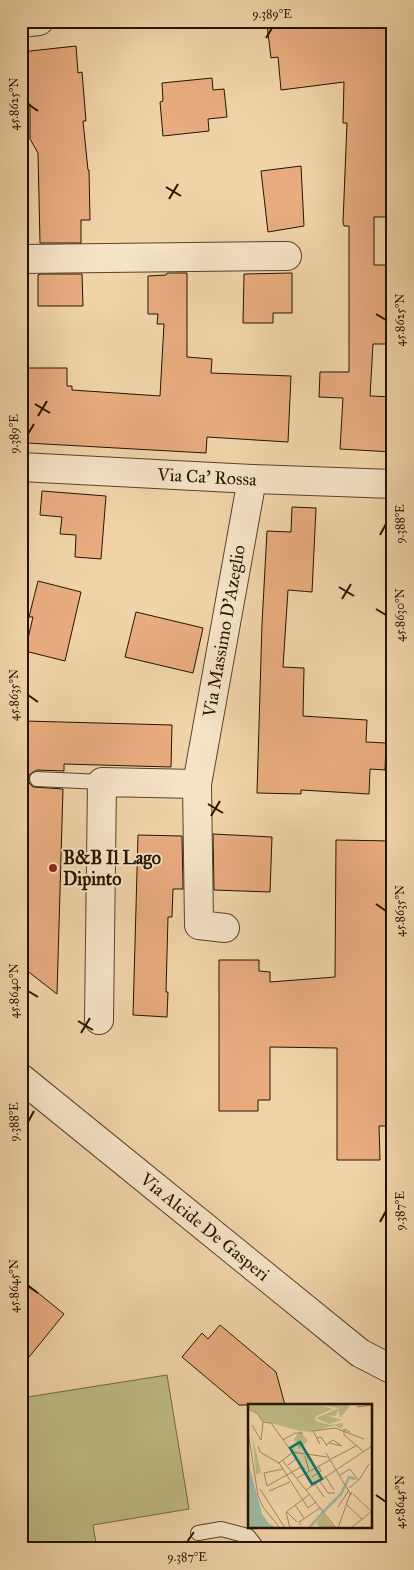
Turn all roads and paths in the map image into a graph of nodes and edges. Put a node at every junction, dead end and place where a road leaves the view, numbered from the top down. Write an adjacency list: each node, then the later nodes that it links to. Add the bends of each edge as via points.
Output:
1 (39, 21): 2 (street)
2 (21, 23)
3 (287, 256): 4 (street)
4 (21, 258)
5 (21, 466): 6 (street, Via Ca' Rossa)
6 (252, 479): 7 (street, Via Ca' Rossa); 10 (street, Via Massimo D'Azeglio)
7 (393, 484)
8 (37, 779): 9 (lane)
9 (102, 782): 10 (street); 12 (street)
10 (197, 784): 11 (street, Via Massimo D'Azeglio, via 199,925)
11 (225, 928)
12 (99, 1020)
13 (21, 1078): 14 (street, Via Alcide De Gasperi, via 360,1353)
14 (393, 1370)
15 (198, 1533): 16 (lane, via 221,1530 248,1536)
16 (258, 1549)

